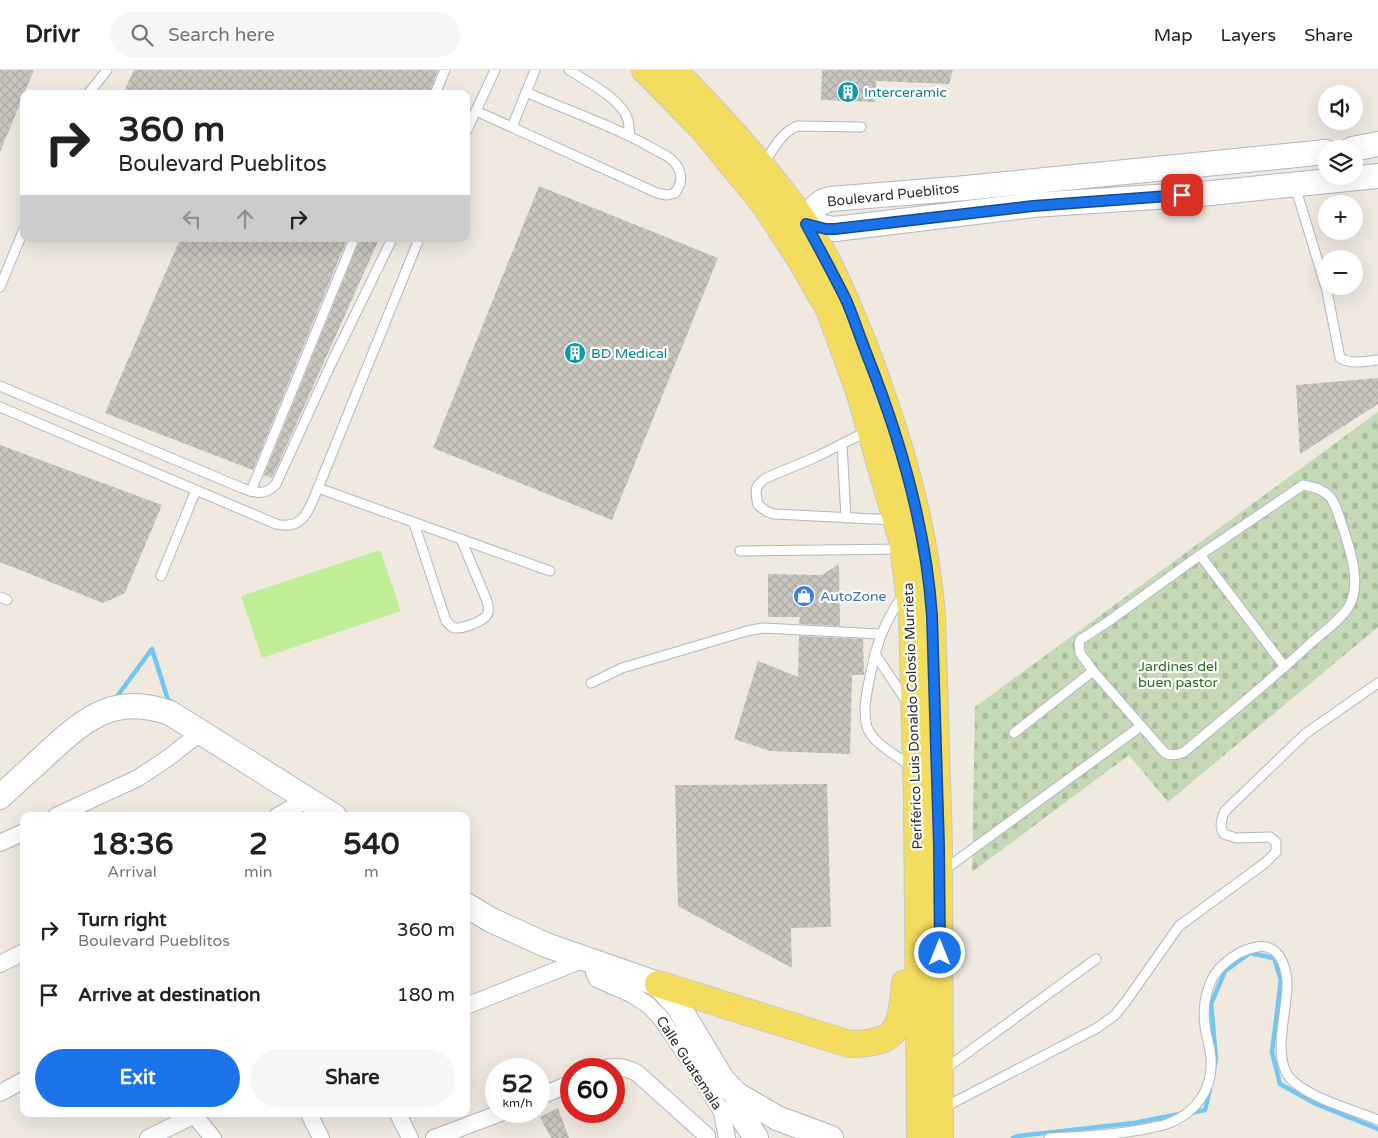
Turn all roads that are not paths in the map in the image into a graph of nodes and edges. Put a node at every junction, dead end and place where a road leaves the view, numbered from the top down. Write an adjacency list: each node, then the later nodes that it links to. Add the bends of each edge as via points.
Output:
1 (107, 70): 8 (lane)
2 (445, 70): 9 (lane)
3 (495, 70): 11 (lane)
4 (535, 70): 10 (lane)
5 (569, 70): 15 (lane, via 617,103 628,120)
6 (645, 70): 22 (main road, Periférico Luis Donaldo Colosio Murrieta)
7 (674, 70): 22 (main road, Periférico Luis Donaldo Colosio Murrieta, via 718,117)
8 (91, 90)
9 (437, 90)
10 (526, 92): 13 (lane); 15 (lane)
11 (476, 111): 12 (lane); 13 (lane)
12 (470, 124)
13 (512, 127): 15 (lane, via 657,193 675,194 682,178 672,160)
14 (862, 127): 22 (lane, via 791,128 775,146)
15 (630, 135)
16 (1378, 144): 17 (street)
17 (1363, 147)
18 (1318, 153): 19 (street, Boulevard Pueblitos)
19 (1100, 173): 21 (street, Boulevard Pueblitos); 24 (street, via 1094,181 1094,190)
20 (1378, 176): 23 (street, Boulevard Pueblitos)
21 (1031, 181): 25 (street, via 1042,186 1044,191 1043,197); 26 (street, Boulevard Pueblitos, via 830,199 819,202)
22 (758, 183): 26 (main road); 26 (main road, Periférico Luis Donaldo Colosio Murrieta); 31 (main road, Periférico Luis Donaldo Colosio Murrieta)
23 (1294, 184): 24 (street, Boulevard Pueblitos); 33 (lane, via 1327,291 1340,358 1346,362)
24 (1104, 200): 25 (street, Boulevard Pueblitos)
25 (1033, 206): 26 (street, Boulevard Pueblitos, via 843,229)
26 (806, 224): 31 (main road); 36 (main road, Periférico Luis Donaldo Colosio Murrieta, via 847,302 879,386)
27 (20, 239): 32 (lane)
28 (353, 242): 40 (lane)
29 (391, 242): 40 (lane, via 276,484 264,493)
30 (418, 242): 38 (lane)
31 (802, 262): 36 (main road, Periférico Luis Donaldo Colosio Murrieta, via 829,309 859,391)
32 (0, 287)
33 (1378, 360)
34 (0, 386): 40 (lane)
35 (0, 407): 39 (lane)
36 (880, 423): 37 (lane); 42 (main road, Periférico Luis Donaldo Colosio Murrieta)
37 (842, 444): 41 (lane); 41 (lane, via 766,478 758,483 756,490 758,505 774,514)
38 (318, 488): 39 (lane, via 308,511 292,526 284,526); 43 (lane)
39 (196, 490): 49 (lane)
40 (252, 491)
41 (846, 518): 42 (lane)
42 (907, 519): 45 (main road, Periférico Luis Donaldo Colosio Murrieta)
43 (414, 523): 44 (lane); 44 (lane, via 446,621 458,628 485,618 488,613 488,601)
44 (461, 539): 48 (lane)
45 (914, 549): 46 (lane); 50 (main road, Periférico Luis Donaldo Colosio Murrieta)
46 (740, 551)
47 (1200, 555): 53 (lane); 53 (lane, via 1303,485 1318,488 1334,501 1352,556 1354,593 1350,606 1338,619); 54 (lane, via 1080,640 1080,653)
48 (550, 571)
49 (161, 576)
50 (919, 584): 51 (lane, via 891,611); 57 (main road, Periférico Luis Donaldo Colosio Murrieta); 61 (main road, Periférico Luis Donaldo Colosio Murrieta, via 932,616)
51 (880, 634): 52 (lane); 55 (lane, via 763,628 622,668)
52 (875, 654): 57 (lane); 61 (lane, via 865,708 867,728 880,743)
53 (1285, 666): 58 (lane, via 1184,752 1165,753)
54 (1093, 671): 58 (lane); 60 (lane)
55 (591, 683)
56 (1378, 683): 88 (lane, via 1306,734 1225,811 1221,822 1224,834 1236,838 1270,837 1276,842 1276,852 1178,926 1115,1015)
57 (915, 717): 61 (main road, Periférico Luis Donaldo Colosio Murrieta)
58 (1141, 726): 69 (lane)
59 (200, 733): 62 (street, via 158,709 132,705 108,709 74,729); 63 (street); 64 (street, via 138,778)
60 (1014, 733)
61 (927, 777): 69 (main road, Periférico Luis Donaldo Colosio Murrieta)
62 (0, 797)
63 (307, 800): 65 (street); 66 (street)
64 (65, 812)
65 (284, 812)
66 (327, 812)
67 (20, 834): 68 (street)
68 (0, 843)
69 (928, 868): 75 (main road, via 901,1018 894,1030 876,1043 849,1044); 78 (main road, Periférico Luis Donaldo Colosio Murrieta)
70 (470, 907): 73 (street, via 519,933)
71 (20, 954): 74 (street)
72 (1096, 959): 78 (lane)
73 (590, 961): 75 (street); 76 (street); 89 (street, Calle Guatemala, via 597,978 633,995 660,1017 722,1112)
74 (0, 964)
75 (658, 984): 81 (street, via 678,1006 722,1079)
76 (470, 1005)
77 (625, 1068): 91 (street, via 637,1072)
78 (929, 1079): 88 (main road, Periférico Luis Donaldo Colosio Murrieta)
79 (20, 1082): 80 (street)
80 (1, 1091)
81 (736, 1094): 97 (street, via 743,1118); 98 (street, via 776,1118)
82 (192, 1117): 92 (street)
83 (197, 1117): 93 (street)
84 (310, 1117): 94 (street)
85 (400, 1117): 95 (street)
86 (1378, 1120): 99 (lane, via 1313,1095 1296,1085 1286,1072 1282,1041 1287,982 1284,964 1274,950 1260,946 1235,955 1220,967 1210,982 1204,1001 1204,1025 1211,1059 1209,1084 1200,1102 1168,1124 1136,1131)
87 (485, 1123): 90 (street)
88 (931, 1124)
89 (726, 1132): 91 (street)
90 (466, 1133): 96 (street)
91 (705, 1137)
92 (148, 1138)
93 (213, 1138)
94 (321, 1138)
95 (410, 1138)
96 (434, 1138)
97 (756, 1138)
98 (831, 1138)
99 (1049, 1138)

